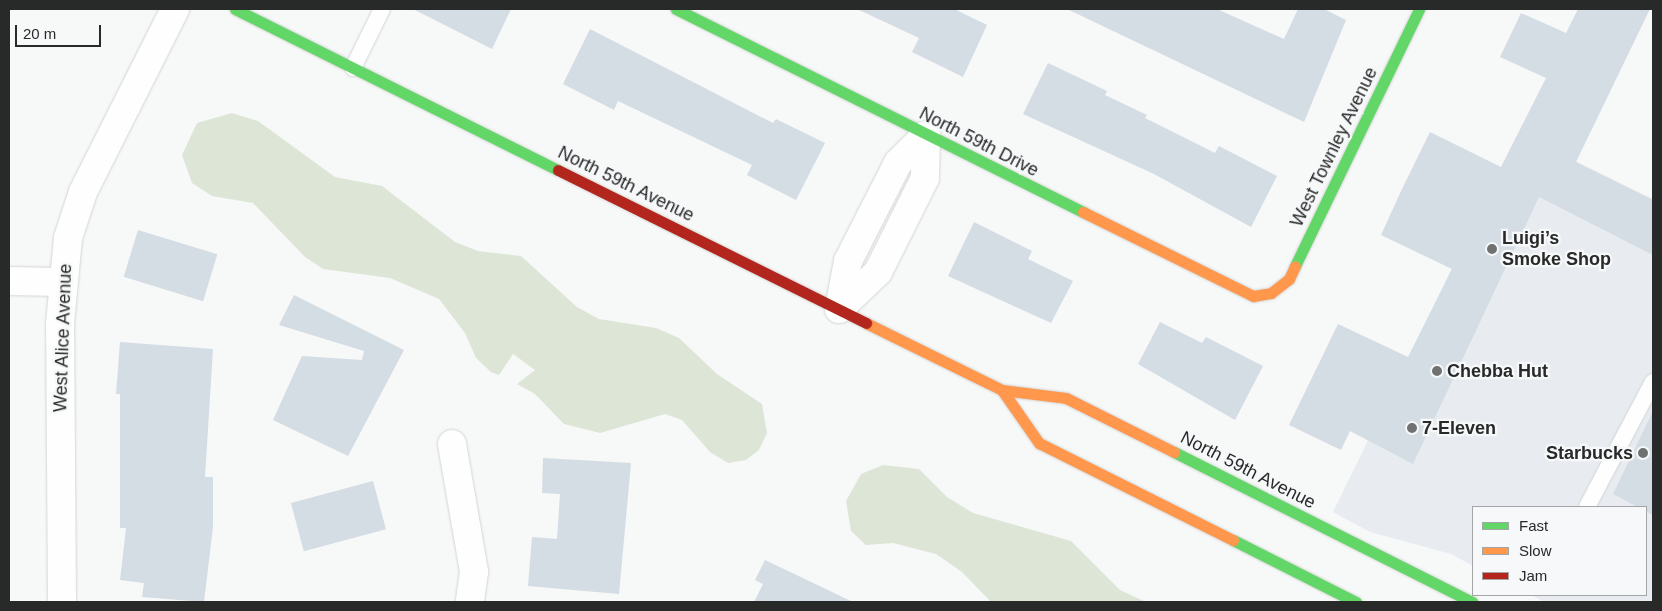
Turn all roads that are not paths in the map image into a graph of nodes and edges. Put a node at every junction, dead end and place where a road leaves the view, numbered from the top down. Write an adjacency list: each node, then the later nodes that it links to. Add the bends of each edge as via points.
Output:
1 (175, 9): 9 (street, West Alice Avenue, via 83,192 68,238)
2 (235, 9): 6 (main road, North 59th Avenue)
3 (382, 9): 6 (lane)
4 (676, 9): 7 (main road, North 59th Drive)
5 (1419, 9): 10 (main road, West Townley Avenue, via 1302,254 1288,280)
6 (353, 68): 11 (main road, North 59th Avenue)
7 (926, 135): 10 (main road, North 59th Drive, via 1235,290 1253,296); 11 (street, via 925,178 878,272)
8 (9, 281): 9 (street)
9 (61, 282): 16 (street, West Alice Avenue)
10 (1271, 293)
11 (839, 309): 13 (main road, North 59th Avenue)
12 (1653, 382): 15 (lane)
13 (1002, 390): 18 (main road, North 59th Avenue, via 1039,443); 19 (main road, North 59th Avenue, via 1066,398)
14 (452, 444): 17 (street, via 474,572)
15 (1589, 506)
16 (62, 602)
17 (470, 602)
18 (1356, 602)
19 (1472, 602)

